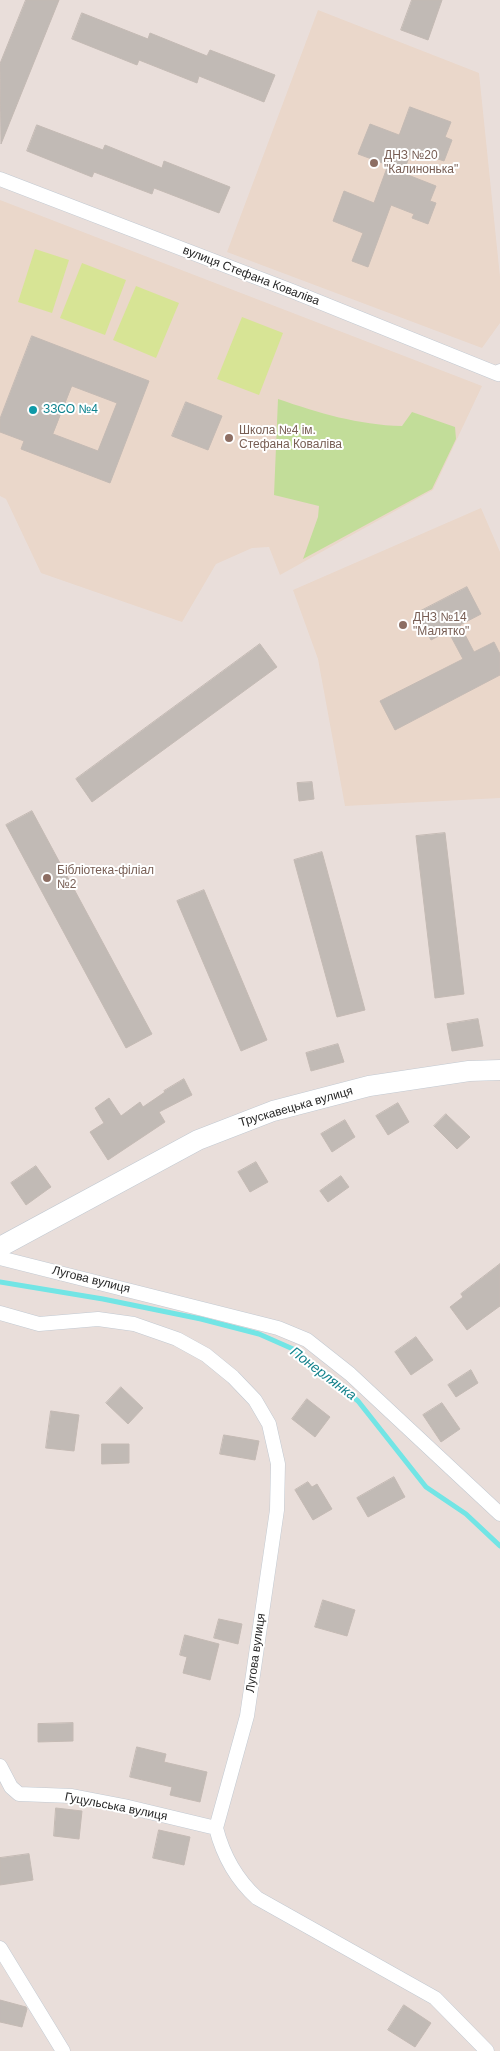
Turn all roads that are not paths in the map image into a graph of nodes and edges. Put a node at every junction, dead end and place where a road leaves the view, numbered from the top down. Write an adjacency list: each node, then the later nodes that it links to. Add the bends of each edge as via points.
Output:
1 (0, 179): 2 (street, вулиця Стефана Коваліва, via 498,374)
2 (500, 372)
3 (500, 1070): 4 (main road, Трускавецька вулиця, via 385,1083 273,1111 198,1140)
4 (0, 1247)
5 (0, 1258): 7 (street, Лугова вулиця, via 278,1328 307,1340 350,1374)
6 (0, 1313): 9 (street, Лугова вулиця, via 39,1324 98,1319 134,1324 177,1338 206,1355 233,1377 255,1400 269,1424 278,1464 277,1510 247,1716)
7 (500, 1514)
8 (0, 1766): 9 (street, Гуцульська вулиця, via 11,1787 19,1794 72,1796)
9 (216, 1828): 12 (street, via 226,1856 245,1887 257,1898 435,1998)
10 (0, 1948): 11 (street)
11 (63, 2051)
12 (487, 2051)

